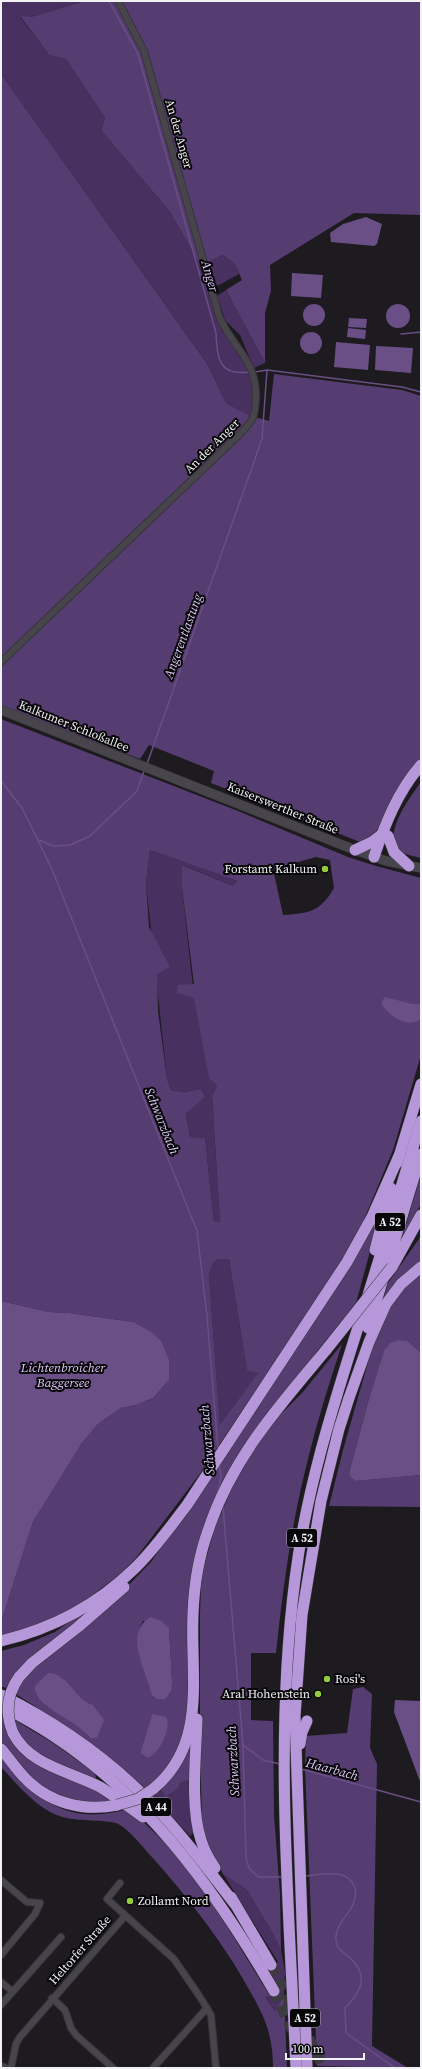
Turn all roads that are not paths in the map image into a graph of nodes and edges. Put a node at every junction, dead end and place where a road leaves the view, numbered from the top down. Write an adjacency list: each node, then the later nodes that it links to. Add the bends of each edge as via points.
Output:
1 (118, 1): 2 (street, An der Anger, via 144,51 219,316 225,330 251,368 256,385 253,420 162,511)
2 (1, 662)
3 (1, 710): 4 (main road, Kalkumer Schloßallee)
4 (138, 764): 8 (main road, Kaiserswerther Straße)
5 (421, 765): 7 (highway, via 402,792)
6 (421, 772): 7 (highway, via 406,793)
7 (384, 835): 8 (highway); 9 (highway); 10 (highway, via 394,852)
8 (355, 850): 9 (main road, Kaiserswerther Straße)
9 (377, 858): 10 (main road, Kaiserswerther Straße)
10 (409, 866): 11 (main road, Kaiserswerther Straße)
11 (421, 868)
12 (421, 1084): 15 (highway)
13 (421, 1121): 20 (highway, A 52)
14 (421, 1154): 21 (highway, A 52)
15 (399, 1156): 20 (highway, via 362,1300); 22 (highway, via 372,1217 347,1262 187,1505)
16 (421, 1215): 18 (highway)
17 (421, 1231): 18 (highway)
18 (392, 1267): 24 (highway, bridge, via 265,1424 225,1487 203,1548 195,1590 192,1633)
19 (421, 1267): 21 (highway, via 401,1284 386,1304)
20 (359, 1323): 50 (highway, A 52, via 320,1452 300,1549 288,1643 283,1759)
21 (348, 1398): 29 (highway, A 52, via 321,1501 302,1615 295,1716)
22 (163, 1536): 23 (highway, via 134,1569 102,1596 77,1612 39,1630); 30 (highway, bridge, via 137,1574 108,1602 32,1663 19,1677 11,1692 8,1706 13,1733 22,1747 35,1758 109,1793)
23 (1, 1642)
24 (193, 1693): 28 (highway, bridge, via 190,1727 182,1753 169,1774 153,1789 117,1806 88,1808 54,1799 24,1778); 33 (highway, via 197,1710 198,1825 205,1850)
25 (1, 1695): 33 (highway, A 44, via 61,1729 100,1756 177,1831)
26 (1, 1706): 30 (highway, A 44, via 56,1737 95,1765 125,1791)
27 (307, 1721): 29 (highway, via 302,1732)
28 (1, 1749)
29 (297, 1759): 51 (highway, A 52)
30 (173, 1841): 40 (highway, A 44, via 230,1918)
31 (1, 1880): 36 (street, via 27,1902 40,1903 35,1914)
32 (120, 1883): 34 (street, Heltorfer Straße, via 107,1899)
33 (234, 1903): 37 (highway, A 44)
34 (125, 1916): 41 (street, Heltorfer Straße); 43 (street, Heltorfer Straße, via 174,1959)
35 (61, 1937): 39 (street)
36 (1, 1955)
37 (271, 1965)
38 (1, 1982): 39 (street)
39 (12, 1991): 42 (street)
40 (274, 1991)
41 (52, 1998): 46 (street, Heltorfer Straße, via 20,2037); 47 (street, Heltorfer Straße, via 65,2010 76,2035)
42 (1, 2005)
43 (207, 2008): 48 (street); 49 (street, Heltorfer Straße, via 213,2026)
44 (1, 2067): 45 (street)
45 (4, 2068)
46 (11, 2068)
47 (113, 2068)
48 (153, 2068)
49 (216, 2068)
50 (296, 2068)
51 (307, 2068)

